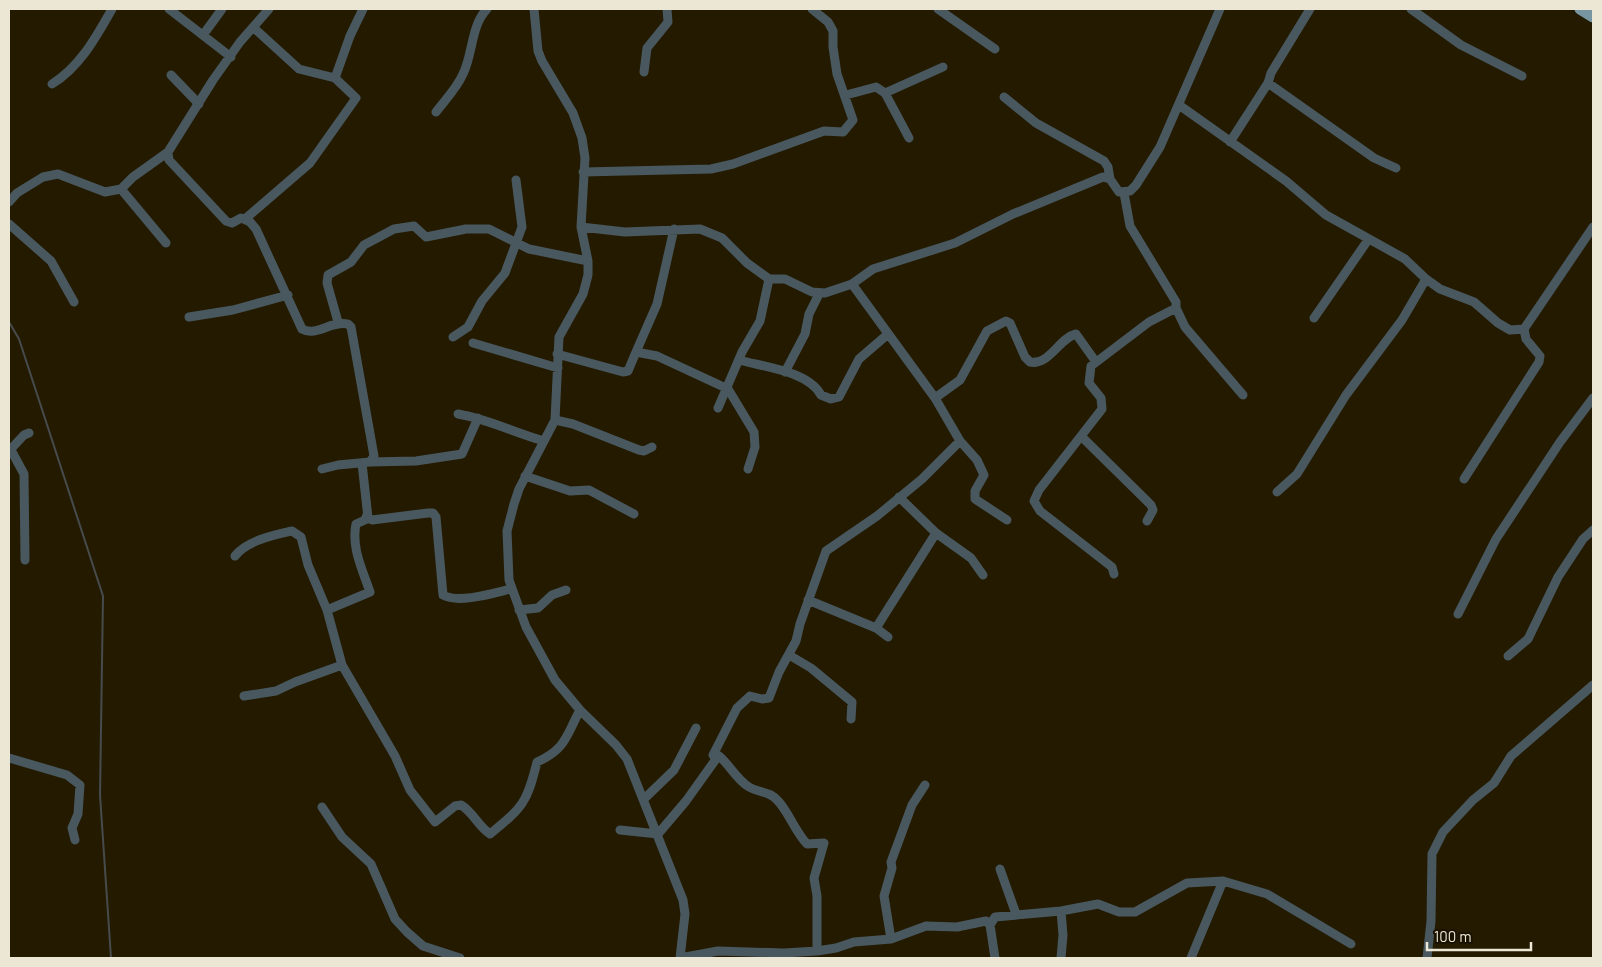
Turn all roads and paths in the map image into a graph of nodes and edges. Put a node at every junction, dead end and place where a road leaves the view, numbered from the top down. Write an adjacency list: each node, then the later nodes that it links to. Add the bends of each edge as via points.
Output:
1 (112, 9): 26 (street, via 85,53)
2 (169, 9): 17 (street)
3 (222, 9): 17 (street)
4 (269, 9): 16 (street)
5 (363, 9): 24 (street)
6 (487, 9): 32 (street, via 477,26 463,74)
7 (534, 9): 37 (street, via 538,51 578,124 585,158)
8 (667, 9): 21 (street, via 668,22 647,48)
9 (812, 9): 28 (street, via 828,22 833,31 837,74)
10 (938, 9): 18 (street)
11 (1220, 9): 31 (street)
12 (1310, 9): 25 (street)
13 (1411, 9): 23 (street, via 1461,45)
14 (1580, 9): 15 (main road)
15 (1593, 18)
16 (254, 28): 19 (street); 24 (street, via 299,69)
17 (202, 35): 19 (street)
18 (996, 49)
19 (231, 57): 30 (street)
20 (944, 67): 27 (street)
21 (644, 72)
22 (171, 75): 30 (street)
23 (1522, 76)
24 (335, 78): 43 (street, via 356,98 310,163)
25 (1268, 83): 34 (street); 36 (street, via 1374,158)
26 (52, 84)
27 (885, 93): 28 (street, via 876,87); 33 (street)
28 (846, 95): 37 (street, via 853,120 843,132 824,130 733,164 710,169)
29 (1004, 97): 38 (street, via 1036,123 1104,161)
30 (199, 104): 35 (street)
31 (1179, 105): 34 (street); 41 (street, via 1160,147 1136,185)
32 (436, 112)
33 (909, 138)
34 (1230, 142): 48 (street, via 1286,181 1326,215)
35 (168, 152): 40 (street); 43 (street, via 169,160 226,221 232,223)
36 (1396, 168)
37 (583, 172): 46 (street)
38 (1110, 179): 41 (street, via 1115,189); 54 (street, via 1104,177 1013,214 955,243 873,269)
39 (516, 180): 50 (street, via 522,227)
40 (121, 189): 42 (street, via 106,192 58,174 43,177 17,193); 49 (street)
41 (1124, 193): 58 (street, via 1130,226 1176,302)
42 (9, 202)
43 (249, 218): 56 (street)
44 (9, 224): 57 (street, via 50,261)
45 (1593, 227): 62 (street)
46 (582, 228): 47 (street, via 625,232); 51 (street)
47 (674, 229): 52 (street, via 700,229 722,238); 66 (street, via 657,304)
48 (1368, 240): 53 (street, via 1404,259); 60 (street)
49 (166, 243)
50 (517, 244): 51 (street); 61 (street, via 497,232 481,228 429,237 412,225 394,229 364,245 351,262 328,275 327,284); 64 (street, via 503,277 482,301 468,327)
51 (588, 261): 67 (street, via 587,285 559,337)
52 (769, 279): 55 (street, via 785,279); 68 (street, via 760,321)
53 (1426, 279): 62 (street, via 1440,289 1474,302 1510,330); 91 (street, via 1402,320 1346,395 1297,474)
54 (852, 284): 55 (street); 63 (street)
55 (820, 294): 71 (street, via 809,314 805,334)
56 (288, 295): 59 (street, via 233,310); 61 (street, via 305,331 312,332)
57 (74, 302)
58 (1176, 308): 69 (street, via 1148,322); 73 (street, via 1185,327)
59 (189, 317)
60 (1314, 318)
61 (338, 322): 86 (street, via 348,324 352,330 374,451 373,459)
62 (1524, 329): 90 (street, via 1526,339 1540,356 1539,362)
63 (888, 334): 71 (street, via 859,359 839,397 832,399 821,395 816,386 801,376); 74 (street)
64 (453, 337)
65 (473, 343): 70 (street)
66 (636, 352): 67 (street, via 628,371 623,372); 72 (street, via 658,356)
67 (557, 354): 70 (street)
68 (739, 360): 71 (street); 72 (street)
69 (1096, 362): 74 (street, via 1076,334 1068,337 1043,360 1030,362 1006,321 987,331 960,380); 81 (street, via 1091,366 1089,383 1101,398 1102,409)
70 (558, 368): 79 (street)
71 (785, 372)
72 (728, 389): 76 (street); 87 (street, via 754,432 755,447)
73 (1243, 395)
74 (935, 398): 83 (street)
75 (1593, 398): 108 (street, via 1496,539)
76 (718, 408)
77 (458, 414): 78 (street)
78 (478, 418): 82 (street); 86 (street, via 462,454 416,461)
79 (555, 420): 82 (street); 84 (street, via 639,450)
80 (29, 433): 85 (street)
81 (1082, 437): 96 (street, via 1151,505 1153,510); 102 (street, via 1039,490 1034,501 1040,511 1112,567)
82 (544, 441): 89 (street)
83 (960, 441): 92 (street, via 922,479); 95 (street, via 977,460 984,475 975,491 976,499)
84 (652, 447)
85 (10, 451): 100 (street, via 24,474)
86 (366, 463): 88 (street); 94 (street)
87 (748, 469)
88 (322, 470)
89 (525, 476): 93 (street, via 570,491 589,490); 103 (street, via 507,530 506,556)
90 (1464, 479)
91 (1277, 492)
92 (899, 496): 98 (street); 105 (street, via 877,516 826,551)
93 (634, 514)
94 (367, 515): 103 (street, via 372,520 433,513 436,517 441,590 448,598); 106 (street, via 365,520 356,524 355,532 357,554 370,592)
95 (1007, 520)
96 (1147, 521)
97 (1593, 530): 112 (street, via 1583,539 1558,577 1528,638)
98 (936, 533): 101 (street, via 972,558); 109 (street)
99 (235, 556): 106 (street, via 240,549 258,541 292,531 301,537)
100 (26, 560)
101 (983, 574)
102 (1114, 574)
103 (511, 589): 107 (street)
104 (566, 590): 107 (street, via 552,595 538,608)
105 (808, 600): 109 (street); 111 (street)
106 (327, 610): 113 (street)
107 (519, 610): 116 (street, via 555,680)
108 (1458, 614)
109 (876, 628): 110 (street)
110 (888, 637)
111 (789, 655): 117 (street, via 811,668 852,702); 120 (street, via 769,698 750,696 737,708 713,755)
112 (1508, 656)
113 (342, 665): 115 (street, via 276,691); 116 (street, via 395,756 410,790 435,822 461,805 490,834 518,812 527,797 537,762 554,754 563,745)
114 (1593, 685): 140 (street, via 1511,756 1494,783 1443,832 1432,854)
115 (244, 696)
116 (580, 710): 122 (street, via 627,759)
117 (851, 719)
118 (696, 728): 122 (street, via 674,770)
119 (9, 758): 126 (street, via 67,775 80,785 78,814 72,828)
120 (716, 760): 125 (street); 134 (street, via 719,756 725,761 742,783 768,792 779,801 807,844 824,844 814,878)
121 (925, 785): 132 (street, via 912,805 890,862 892,868 884,896)
122 (644, 799): 125 (street)
123 (322, 807): 135 (street, via 342,837 371,864 395,919 423,946)
124 (620, 830): 125 (street)
125 (658, 834): 136 (street, via 683,900 685,914)
126 (75, 840)
127 (1000, 869): 130 (street)
128 (1223, 881): 129 (street, via 1188,882 1135,912 1118,912 1098,904); 133 (street, via 1267,894); 139 (street)
129 (1061, 911): 130 (street); 138 (street)
130 (1016, 914): 131 (street, via 995,917)
131 (990, 925): 132 (street, via 986,921 957,927 926,926); 137 (street)
132 (891, 940): 134 (street, via 854,942)
133 (1351, 944)
134 (816, 950): 136 (street, via 776,953 718,950)
135 (460, 958)
136 (680, 958)
137 (995, 958)
138 (1061, 958)
139 (1191, 958)
140 (1427, 958)

